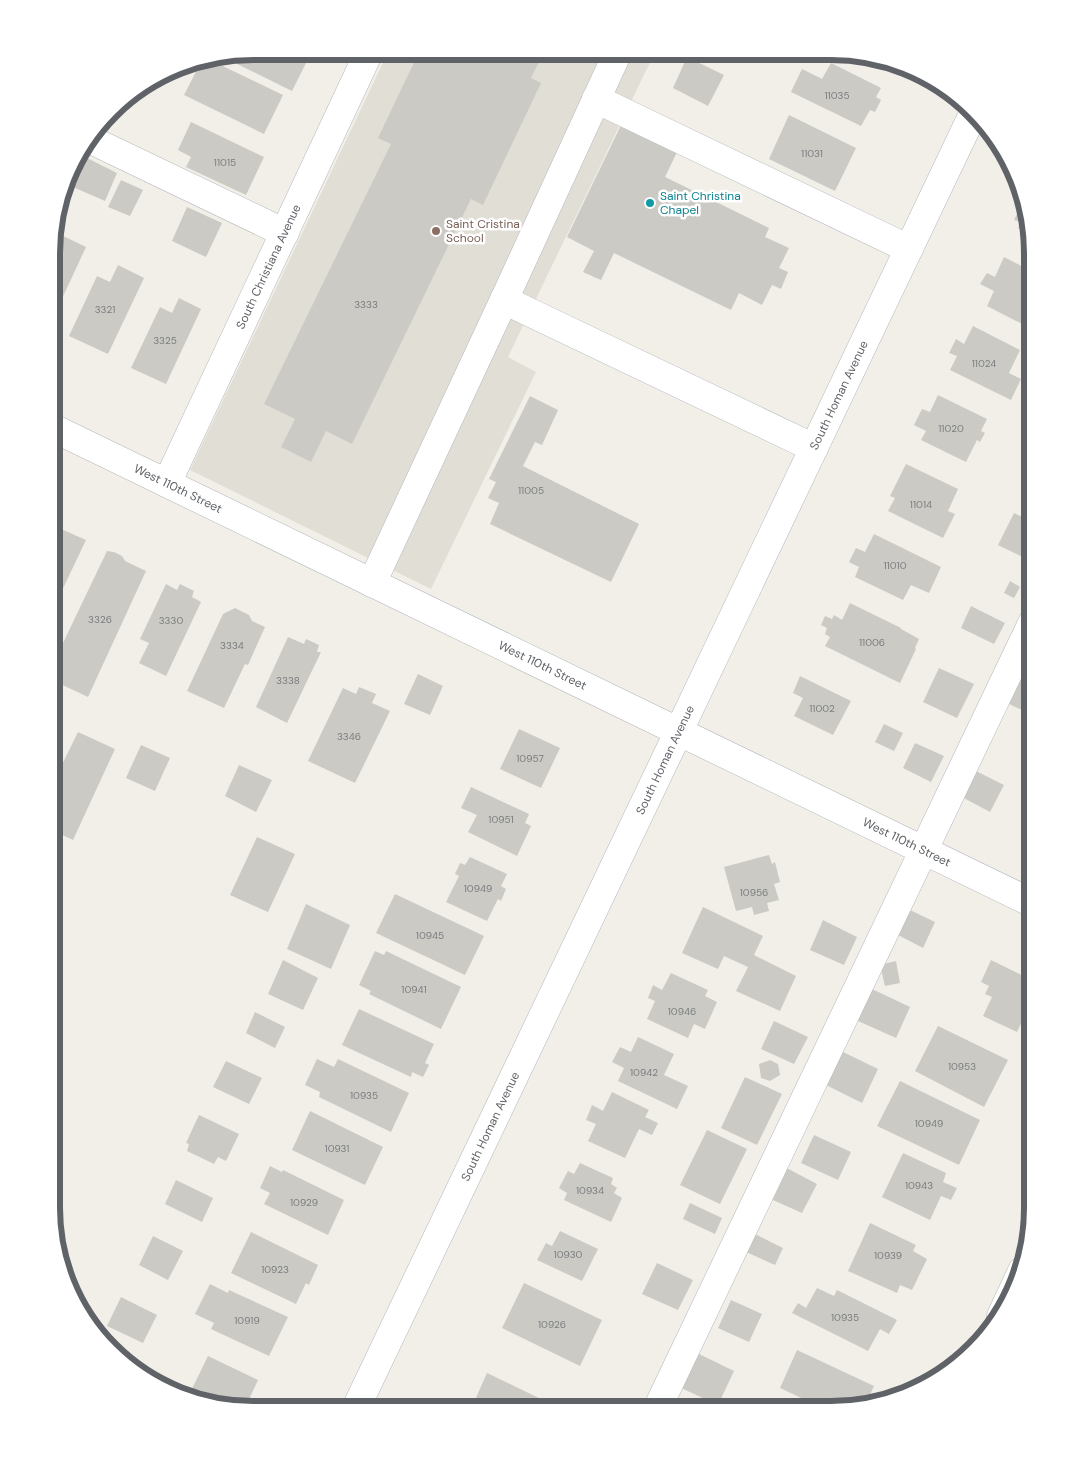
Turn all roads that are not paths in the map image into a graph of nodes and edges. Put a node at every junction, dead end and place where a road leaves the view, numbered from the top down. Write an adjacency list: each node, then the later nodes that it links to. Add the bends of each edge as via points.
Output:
1 (365, 60): 6 (street, South Christiana Avenue)
2 (614, 60): 3 (street)
3 (596, 99): 7 (street); 8 (street)
4 (971, 119): 7 (street, South Homan Avenue)
5 (95, 142): 6 (street)
6 (284, 232): 11 (street, South Christiana Avenue)
7 (908, 249): 10 (street, South Homan Avenue)
8 (504, 300): 10 (street); 12 (street)
9 (60, 431): 11 (street, West 110th Street)
10 (814, 448): 14 (street, South Homan Avenue)
11 (168, 483): 12 (street, West 110th Street)
12 (372, 583): 14 (street, West 110th Street)
13 (1024, 640): 15 (street)
14 (678, 731): 15 (street, West 110th Street); 17 (street, South Homan Avenue)
15 (923, 850): 16 (street, West 110th Street); 18 (street)
16 (1024, 899)
17 (359, 1401)
18 (661, 1401)

